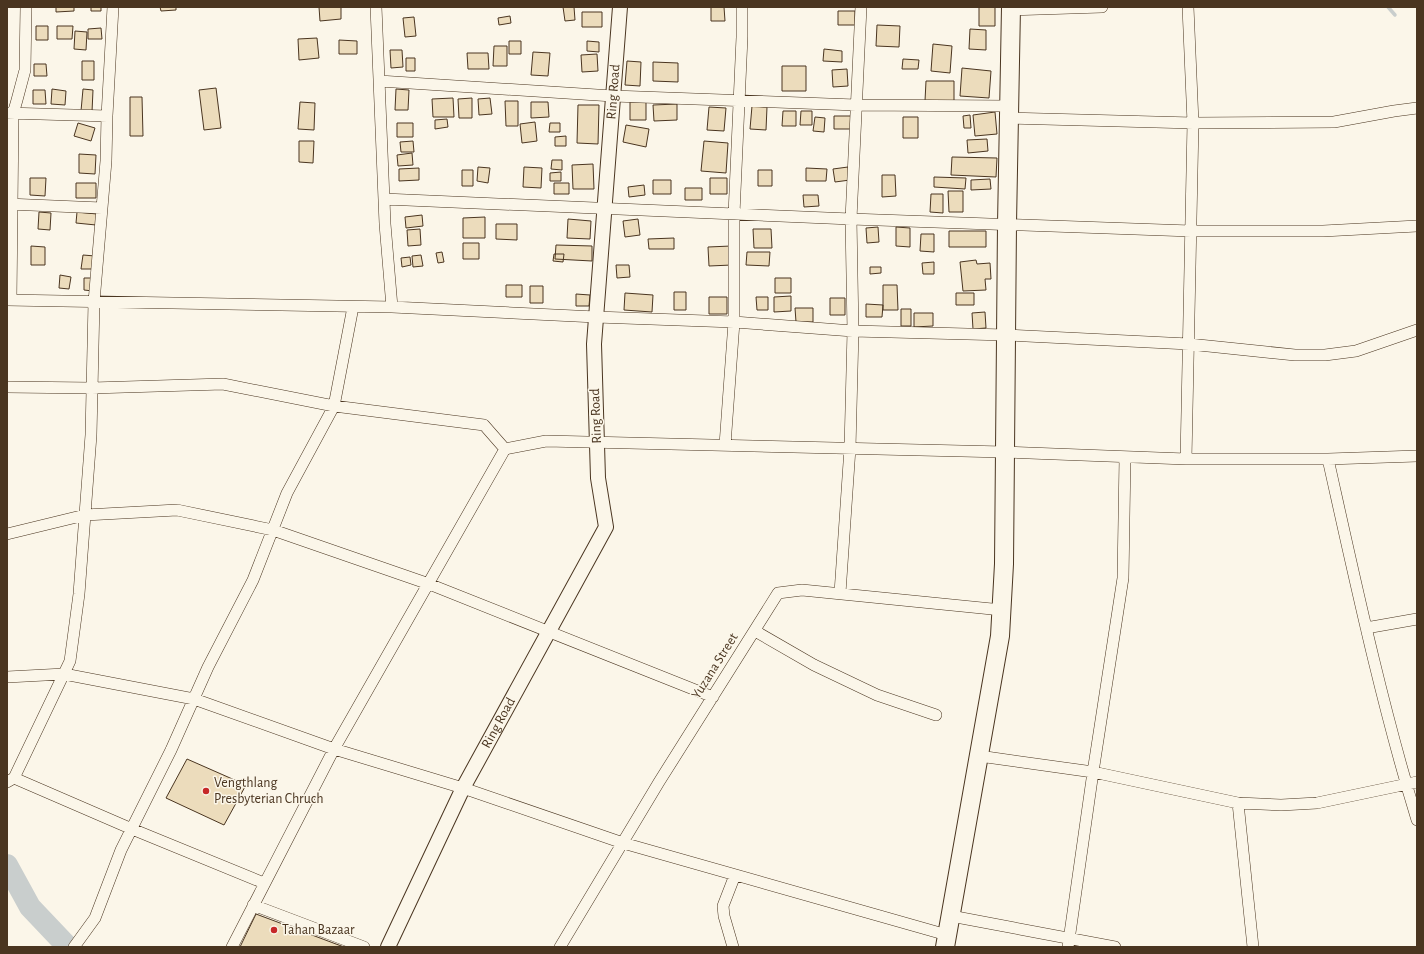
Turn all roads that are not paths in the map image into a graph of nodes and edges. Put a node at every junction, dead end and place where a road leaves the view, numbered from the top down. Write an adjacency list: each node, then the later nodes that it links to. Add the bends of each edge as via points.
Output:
1 (26, 7): 16 (street, via 24,70 17,100)
2 (113, 7): 17 (street)
3 (376, 7): 10 (street)
4 (620, 7): 11 (street, Ring Road)
5 (742, 7): 12 (street)
6 (861, 7): 13 (street)
7 (1102, 7): 9 (street)
8 (1188, 7): 18 (street)
9 (1011, 9): 15 (highway)
10 (379, 81): 11 (street); 19 (street)
11 (613, 96): 12 (street); 22 (street, Ring Road)
12 (739, 101): 13 (street); 23 (street)
13 (856, 105): 15 (street); 24 (street)
14 (1417, 108): 18 (street, via 1334,122)
15 (1009, 112): 18 (street); 25 (highway)
16 (10, 114): 17 (street); 20 (street)
17 (107, 116): 21 (street)
18 (1193, 123): 27 (street)
19 (384, 199): 22 (street); 31 (street)
20 (9, 204): 21 (street); 28 (street)
21 (102, 208): 29 (street)
22 (604, 208): 23 (street); 32 (street, Ring Road)
23 (734, 214): 24 (street); 33 (street)
24 (851, 219): 25 (street); 34 (street)
25 (1006, 224): 27 (street); 36 (highway)
26 (1417, 226): 27 (street, via 1322,231)
27 (1191, 231): 37 (street)
28 (9, 300): 29 (street)
29 (94, 302): 30 (street); 39 (street)
30 (353, 306): 31 (street); 40 (street)
31 (392, 307): 32 (street)
32 (596, 317): 33 (street); 41 (street, Ring Road, via 594,344)
33 (734, 322): 34 (street); 42 (street)
34 (853, 330): 36 (street); 43 (street)
35 (1417, 330): 37 (street, via 1356,351 1325,355 1295,355)
36 (1006, 335): 37 (street); 45 (highway)
37 (1189, 344): 48 (street)
38 (7, 387): 39 (street)
39 (92, 388): 40 (street, via 223,384); 50 (street)
40 (334, 406): 44 (street, via 484,425); 51 (street, via 287,493)
41 (597, 442): 42 (street); 44 (street, via 546,441); 59 (street, Ring Road, via 598,478 606,527)
42 (725, 445): 43 (street)
43 (850, 448): 45 (street); 54 (street)
44 (506, 449): 53 (street)
45 (1004, 452): 47 (street); 55 (highway)
46 (1417, 456): 49 (street)
47 (1125, 458): 48 (street); 67 (street, via 1123,578)
48 (1186, 459): 49 (street)
49 (1328, 459): 57 (street)
50 (85, 515): 51 (street, via 177,510); 52 (street); 60 (street, via 79,594 70,661)
51 (273, 530): 53 (street); 63 (street, via 253,580)
52 (7, 534)
53 (429, 584): 59 (street); 65 (street)
54 (840, 594): 55 (street, Yuzana Street); 58 (street, Yuzana Street, via 802,590 778,594)
55 (1002, 610): 66 (highway, via 1000,636)
56 (1417, 619): 57 (street)
57 (1366, 628): 69 (street)
58 (755, 631): 62 (street, Yuzana Street); 64 (street, via 814,665 877,695)
59 (548, 632): 62 (street); 70 (street, Ring Road)
60 (64, 674): 61 (street); 63 (street); 68 (street)
61 (7, 677)
62 (713, 697): 74 (street, Yuzana Street)
63 (194, 699): 65 (street); 73 (street)
64 (936, 715)
65 (334, 749): 70 (street); 76 (street)
66 (979, 756): 67 (street); 78 (highway)
67 (1093, 772): 71 (street); 80 (street)
68 (10, 780): 73 (street)
69 (1412, 783): 71 (street, via 1318,803); 72 (street)
70 (464, 788): 74 (street); 84 (street, Ring Road)
71 (1238, 803): 88 (street)
72 (1417, 820)
73 (132, 829): 76 (street); 81 (street, via 121,850 95,918)
74 (623, 843): 75 (street); 85 (street, Yuzana Street)
75 (735, 875): 79 (street); 86 (street, via 723,906)
76 (264, 883): 77 (street)
77 (253, 905): 82 (street); 83 (street)
78 (951, 916): 79 (highway); 80 (street)
79 (946, 941)
80 (1069, 943): 87 (street)
81 (74, 947)
82 (232, 947)
83 (364, 947)
84 (388, 947)
85 (560, 947)
86 (733, 947)
87 (1115, 947)
88 (1253, 947)

